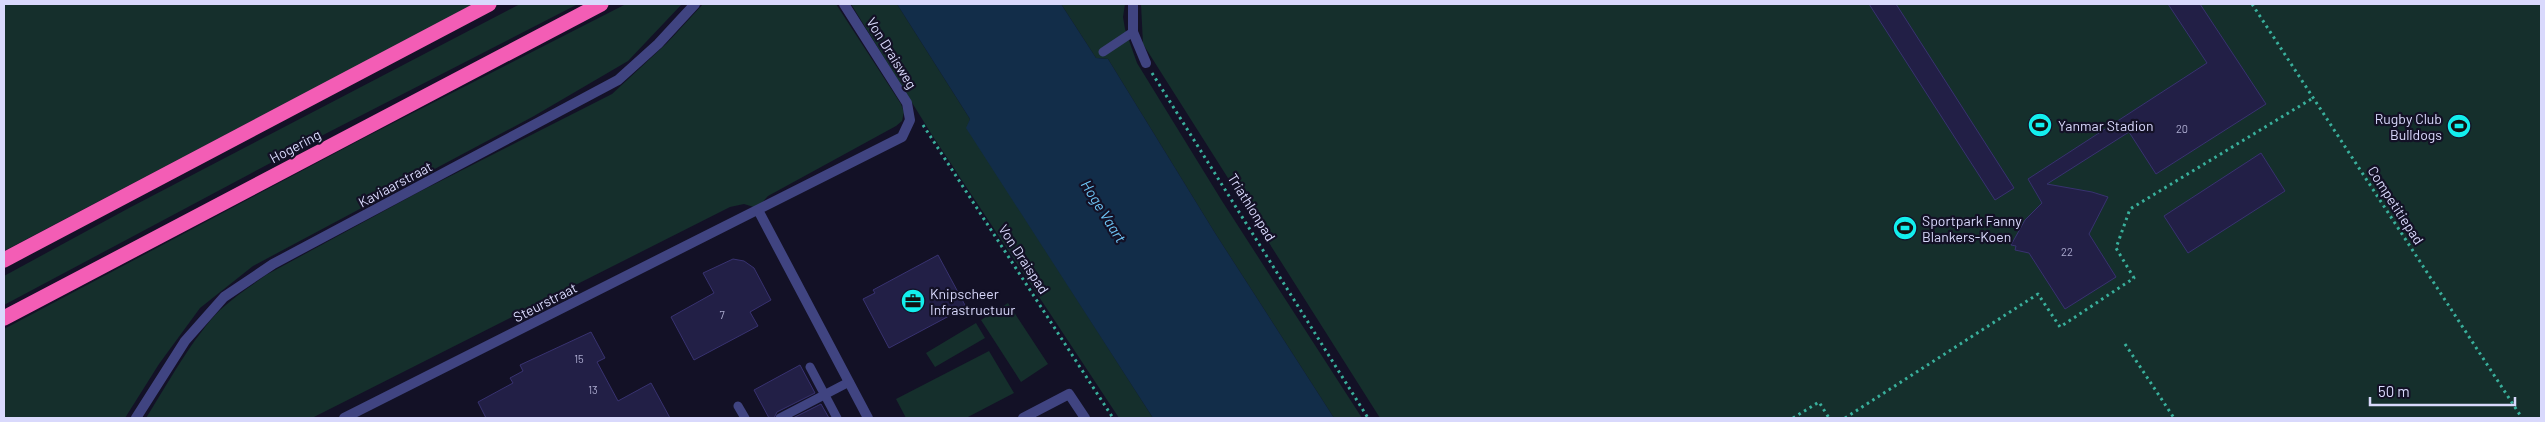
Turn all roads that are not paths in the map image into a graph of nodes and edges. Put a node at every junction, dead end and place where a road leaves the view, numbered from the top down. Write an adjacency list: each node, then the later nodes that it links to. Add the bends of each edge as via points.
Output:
1 (489, 4): 11 (highway)
2 (601, 4): 12 (highway, Hogering)
3 (695, 4): 17 (street, Kaviaarstraat, via 618,80 273,264 224,297 185,341)
4 (844, 4): 9 (street, Von Draisweg, via 907,103)
5 (1133, 4): 6 (street)
6 (1133, 32): 7 (lane); 8 (street)
7 (1103, 52)
8 (1146, 62)
9 (910, 120): 10 (street, Steurstraat, via 902,137)
10 (758, 210): 14 (street); 18 (street, Steurstraat)
11 (4, 260)
12 (4, 318)
13 (810, 367): 15 (lane)
14 (849, 382): 15 (lane); 22 (street)
15 (824, 395): 20 (lane); 21 (lane)
16 (738, 406): 19 (lane)
17 (136, 418)
18 (344, 418)
19 (744, 418)
20 (780, 418)
21 (837, 418)
22 (868, 418)
23 (1023, 418): 24 (street, via 1069,394)
24 (1084, 418)

